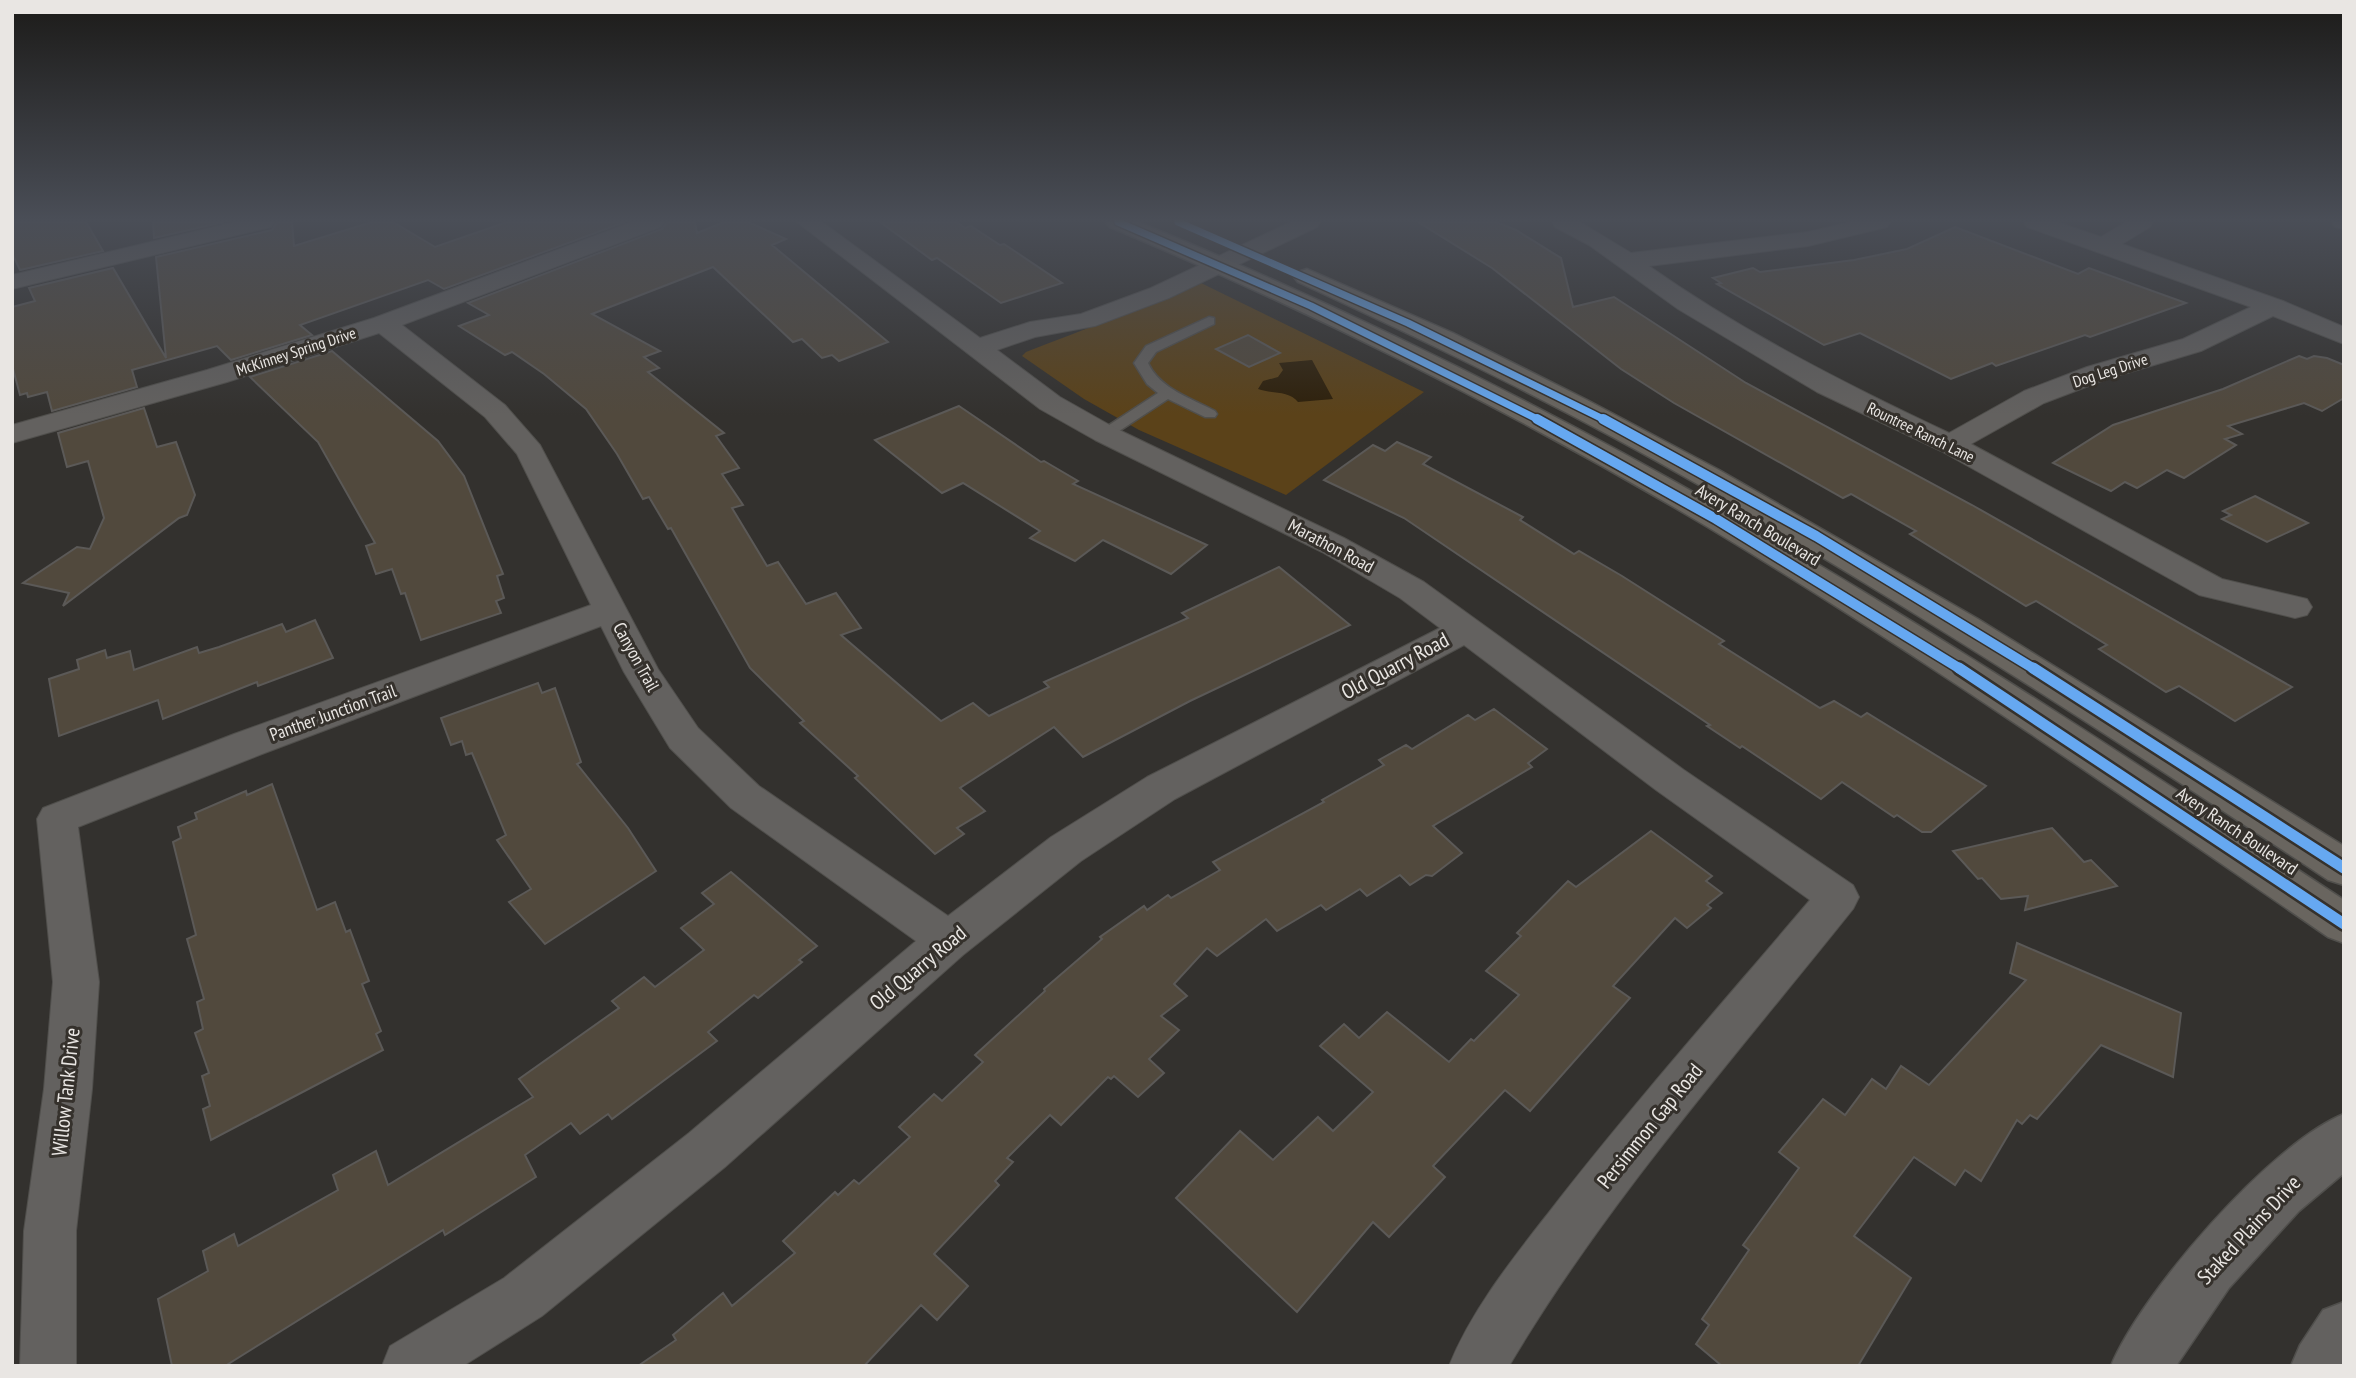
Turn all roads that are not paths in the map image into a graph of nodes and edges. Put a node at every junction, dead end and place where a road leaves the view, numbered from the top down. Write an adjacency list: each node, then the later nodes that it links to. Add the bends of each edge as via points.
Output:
1 (481, 286): 11 (street, McKinney Spring Drive)
2 (895, 286): 14 (street, Marathon Road)
3 (1115, 286): 12 (street)
4 (1170, 286): 12 (street, via 1086,321)
5 (1300, 286): 26 (main road, Avery Ranch Boulevard, via 1626,467 1917,642)
6 (1326, 286): 24 (main road, Avery Ranch Boulevard, via 1503,368 1788,521 2059,685)
7 (1662, 286): 19 (street, Rountree Ranch Lane, via 1827,386)
8 (2219, 286): 9 (street)
9 (2274, 306): 13 (street); 19 (street, Dog Leg Drive, via 2192,345 2034,397)
10 (1209, 321): 15 (lane, via 1151,349 1141,363 1145,376)
11 (383, 323): 17 (street, McKinney Spring Drive); 21 (street, Canyon Trail, via 495,411 530,451)
12 (1030, 330): 14 (street)
13 (2344, 335)
14 (978, 348): 18 (street, Marathon Road, via 1050,403)
15 (1169, 392): 16 (lane); 18 (lane)
16 (1210, 414)
17 (12, 434)
18 (1105, 434): 22 (street, Marathon Road, via 1333,545 1412,590)
19 (1951, 445): 20 (street, Rountree Ranch Lane, via 2211,587)
20 (2295, 607)
21 (610, 610): 23 (street, Panther Junction Trail); 27 (street, Canyon Trail, via 642,672 684,737 746,797)
22 (1465, 629): 25 (street, Marathon Road); 27 (street, Old Quarry Road, via 1161,788 1066,849)
23 (57, 819): 30 (street, Willow Tank Drive, via 76,982 50,1231)
24 (2344, 868)
25 (1838, 897): 32 (street, Persimmon Gap Road, via 1628,1151 1524,1289)
26 (2344, 924)
27 (947, 942): 31 (street, Old Quarry Road, via 707,1150 523,1297)
28 (2344, 1139): 33 (street, Staked Plains Drive, via 2280,1192 2209,1268)
29 (2344, 1331): 34 (street)
30 (48, 1366)
31 (410, 1366)
32 (1477, 1366)
33 (2141, 1366)
34 (2321, 1366)

